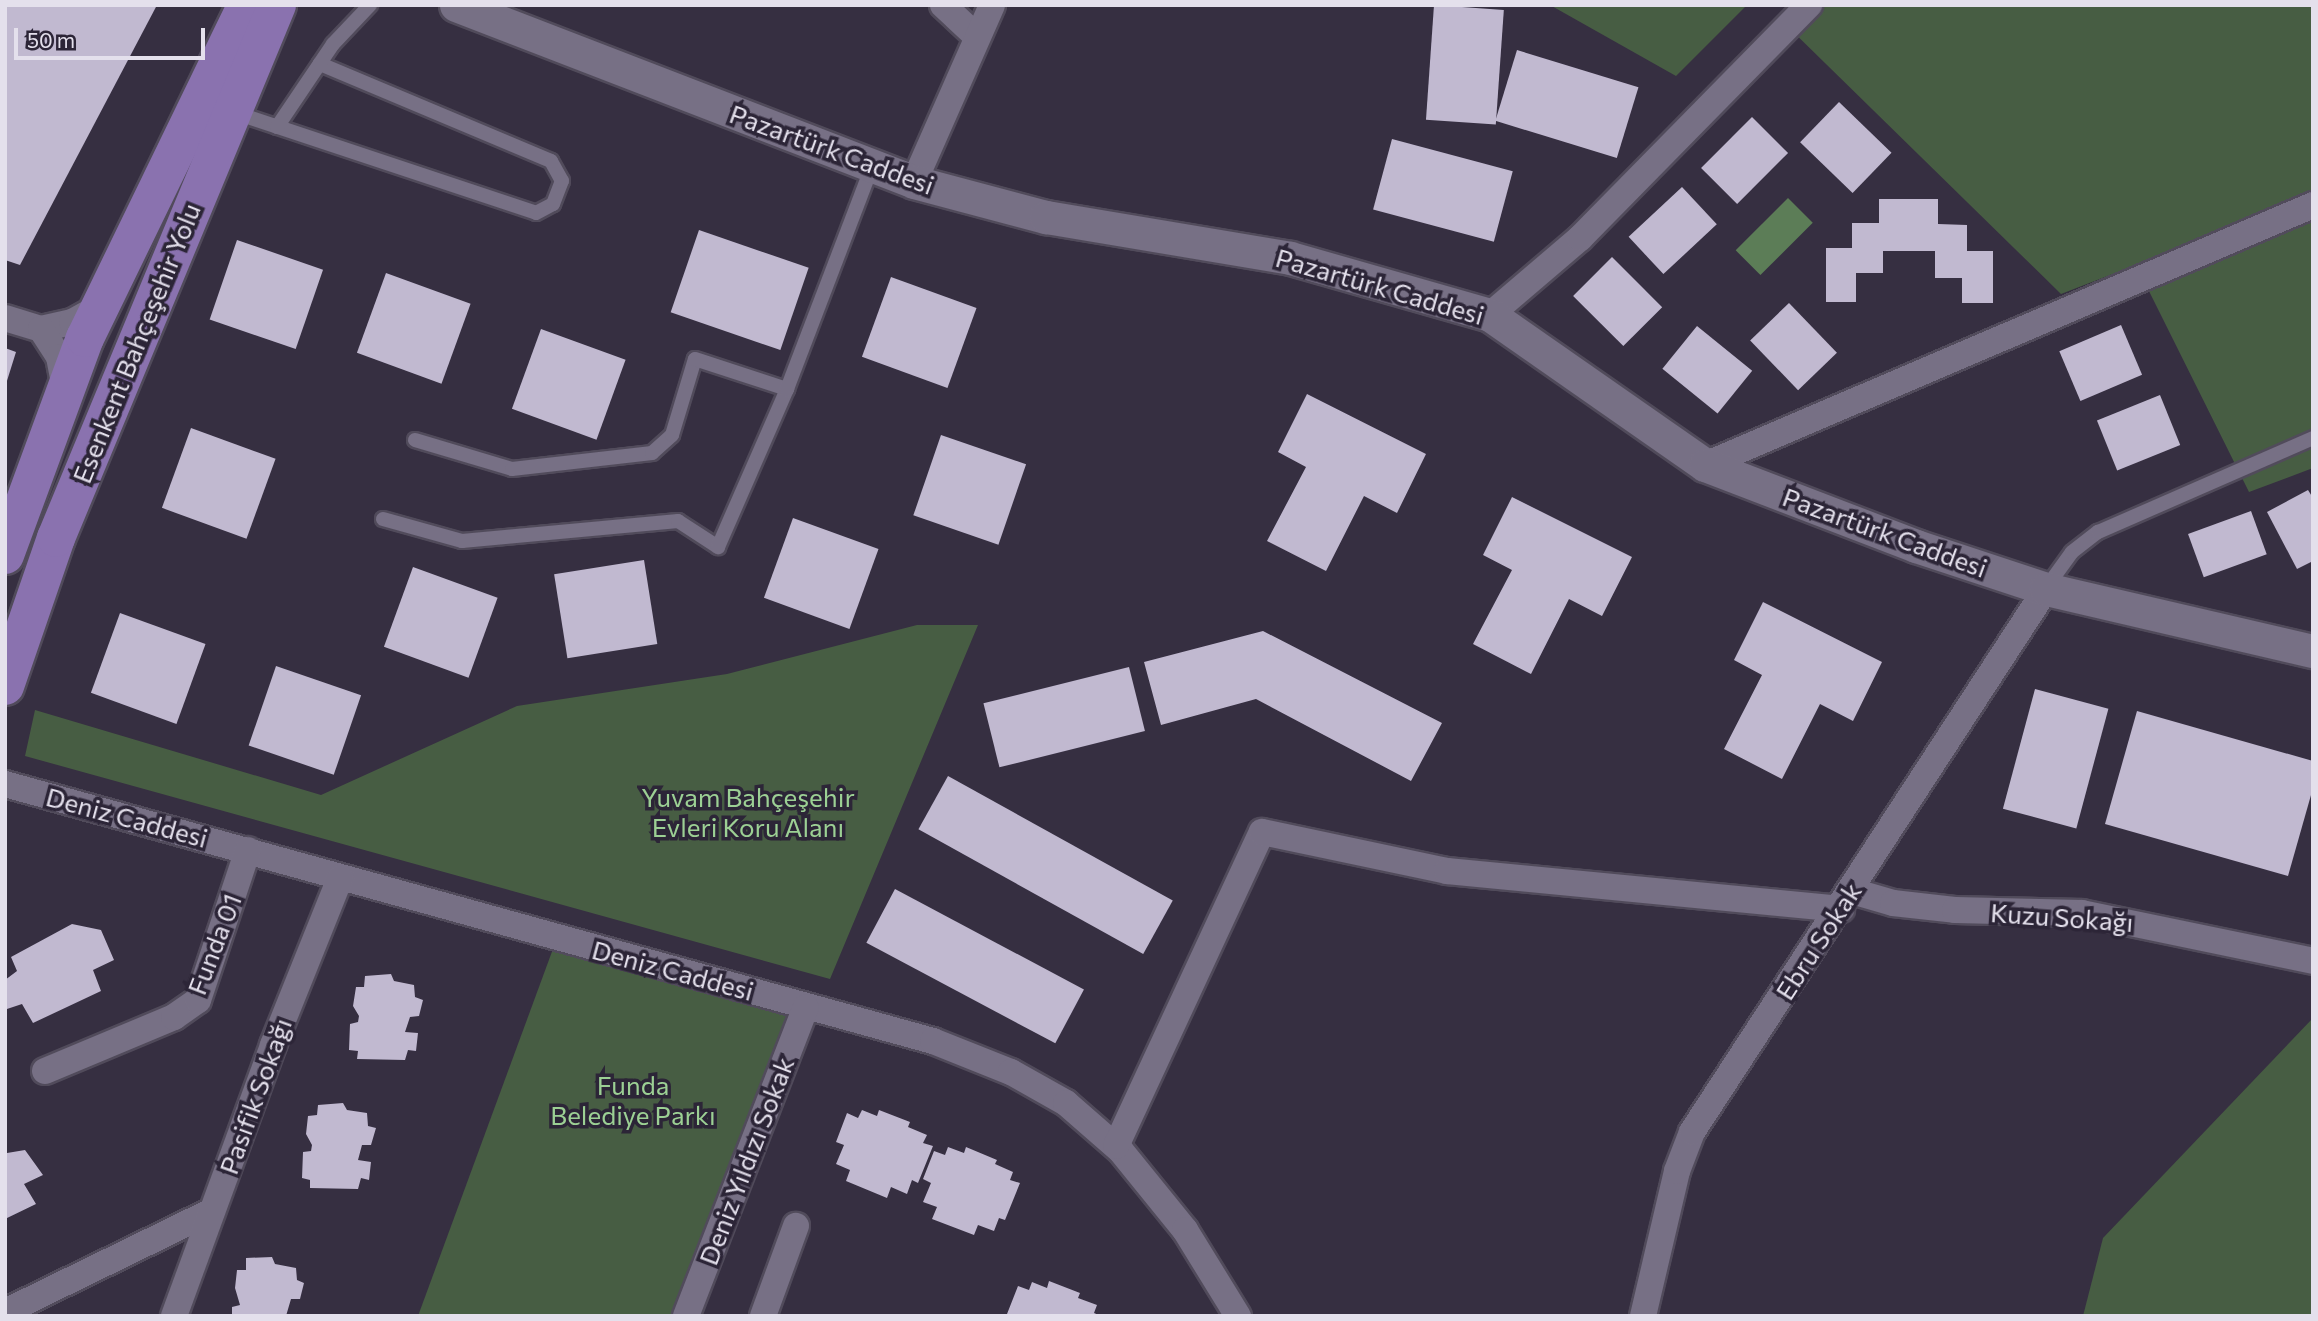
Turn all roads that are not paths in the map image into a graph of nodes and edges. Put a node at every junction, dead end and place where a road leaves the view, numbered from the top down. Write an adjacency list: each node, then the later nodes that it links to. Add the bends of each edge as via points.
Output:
1 (247, 5): 15 (main road, Esenkent Bahçeşehir Yolu)
2 (277, 5): 10 (main road, Esenkent Bahçeşehir Yolu)
3 (370, 5): 9 (lane)
4 (456, 5): 12 (street, Pazartürk Caddesi)
5 (943, 5): 8 (street)
6 (992, 5): 8 (street)
7 (1809, 5): 16 (street, via 1580,238)
8 (975, 34): 13 (street)
9 (320, 64): 11 (lane); 11 (lane, via 551,161 562,181 553,204 536,213)
10 (232, 112): 11 (lane); 28 (main road, Esenkent Bahçeşehir Yolu, via 56,538)
11 (277, 127)
12 (872, 166): 13 (street, Pazartürk Caddesi); 19 (lane)
13 (914, 182): 16 (street, Pazartürk Caddesi, via 1046,217 1290,258)
14 (2313, 205): 23 (street)
15 (101, 306): 18 (street, via 72,322); 20 (main road, Esenkent Bahçeşehir Yolu)
16 (1490, 315): 23 (street, Pazartürk Caddesi)
17 (5, 318): 18 (street)
18 (41, 329): 20 (street, via 59,357)
19 (787, 389): 22 (lane, via 695,359 673,435 662,449 640,454 512,469); 24 (lane, via 718,547 678,521 462,541)
20 (66, 390): 25 (main road, Esenkent Bahçeşehir Yolu)
21 (2313, 438): 26 (lane, via 2098,532 2072,552)
22 (415, 440)
23 (1705, 465): 26 (street, Pazartürk Caddesi, via 1916,546)
24 (383, 519)
25 (5, 555)
26 (2046, 589): 27 (street, Pazartürk Caddesi); 32 (street, Ebru Sokak)
27 (2313, 651)
28 (5, 686)
29 (5, 784): 30 (street, Deniz Caddesi)
30 (248, 850): 31 (street, Deniz Caddesi); 35 (street, Funda 01, via 198,1000 174,1017)
31 (340, 878): 34 (street, Deniz Caddesi); 37 (street, Pasifik Sokağı)
32 (1846, 900): 33 (street, Kuzu Sokağı, via 2116,918); 36 (street, Kuzu Sokağı, via 1447,871 1262,832); 44 (street, Ebru Sokak, via 1692,1132 1677,1171)
33 (2313, 961)
34 (806, 1007): 36 (street, Deniz Caddesi, via 933,1041 1011,1072 1066,1102); 41 (street, Deniz Yıldızı Sokak)
35 (45, 1071)
36 (1116, 1146): 43 (street, Deniz Caddesi, via 1185,1230)
37 (212, 1211): 39 (street); 40 (street, Pasifik Sokağı)
38 (796, 1226): 42 (street)
39 (5, 1312)
40 (174, 1316)
41 (686, 1316)
42 (763, 1316)
43 (1238, 1316)
44 (1643, 1316)

